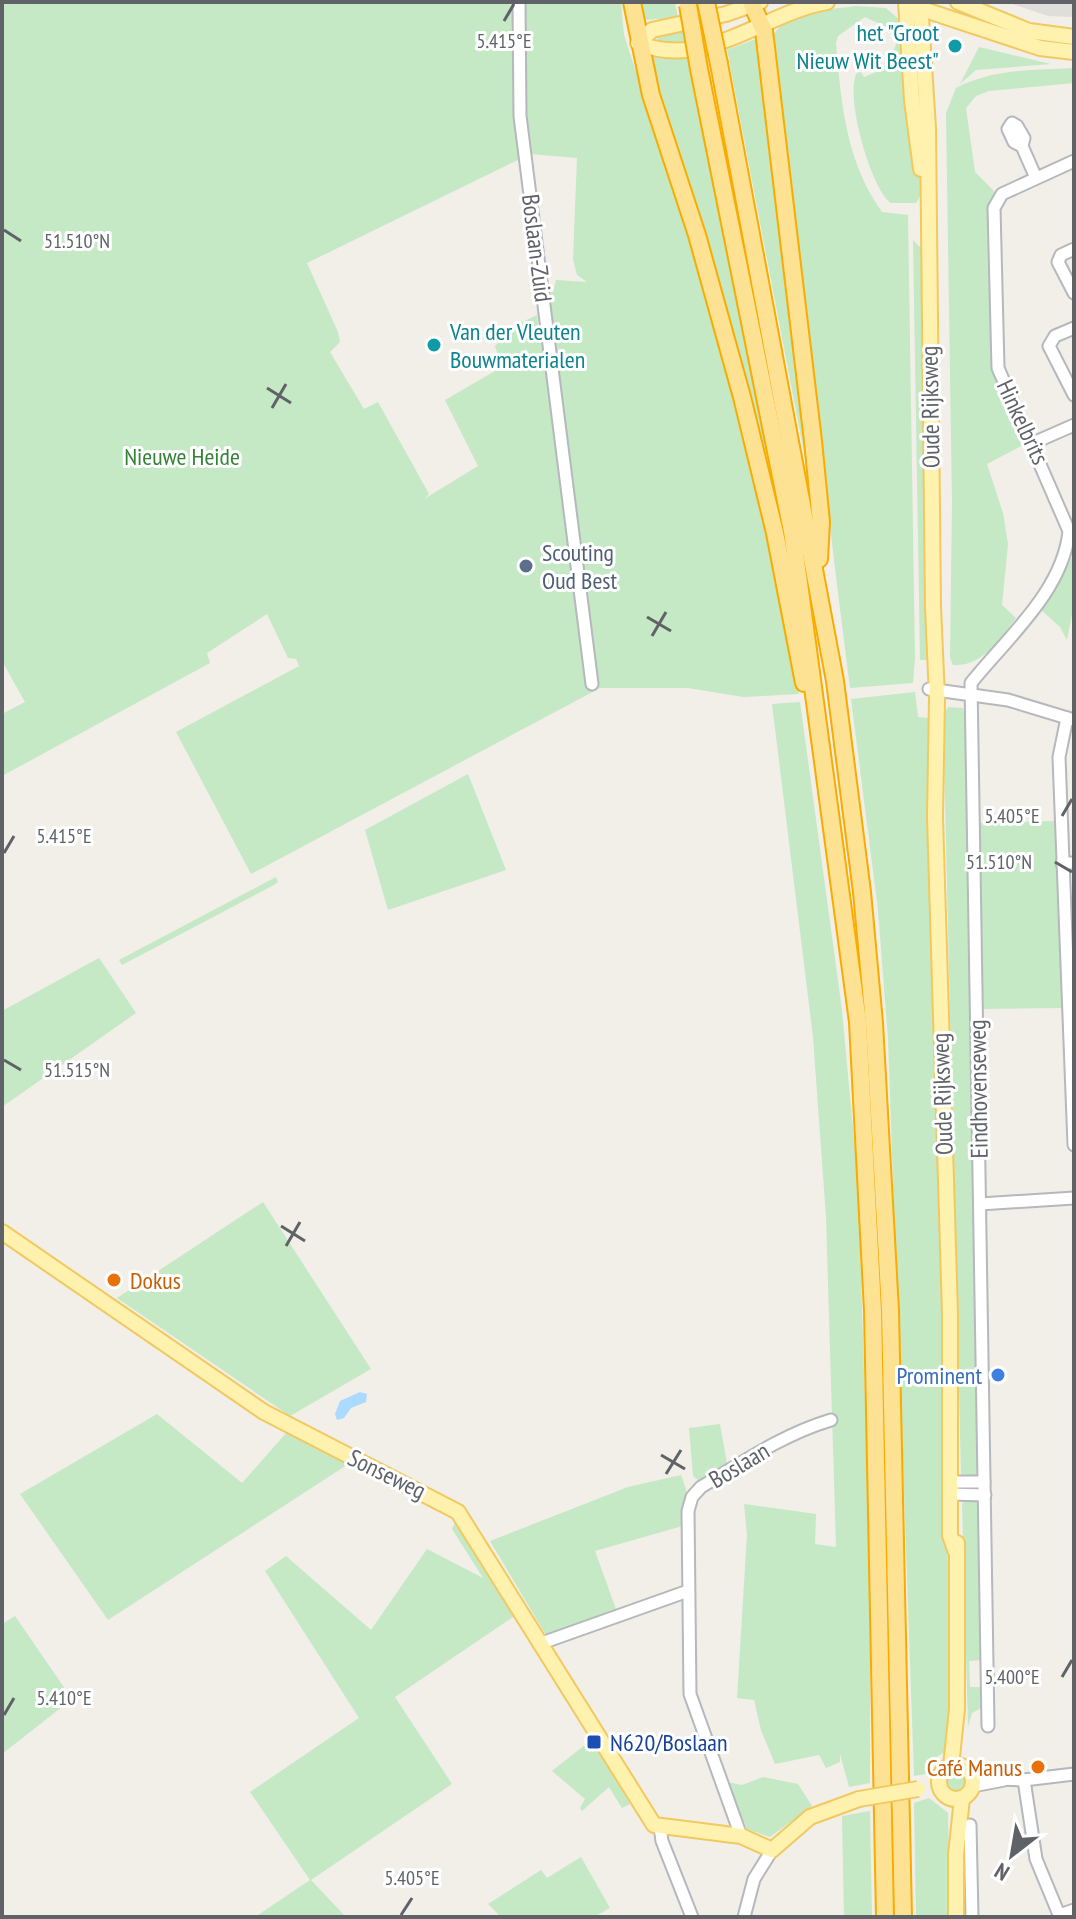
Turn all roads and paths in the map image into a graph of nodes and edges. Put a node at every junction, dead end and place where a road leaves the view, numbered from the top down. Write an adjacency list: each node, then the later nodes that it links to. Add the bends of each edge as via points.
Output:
1 (519, 2): 27 (street, Boslaan-Zuid, via 520,116)
2 (632, 2): 12 (highway)
3 (706, 2): 26 (highway, bridge)
4 (827, 2): 10 (main road, via 795,9)
5 (958, 2): 11 (main road, via 1029,31)
6 (755, 3): 10 (highway); 12 (main road, via 652,30)
7 (910, 3): 9 (main road); 13 (main road, Oude Rijksweg); 18 (main road, Oude Rijksweg, via 912,100)
8 (687, 4): 31 (highway, bridge, via 792,531)
9 (953, 19): 13 (main road, via 935,26); 14 (main road, via 1040,48)
10 (763, 26): 12 (main road, via 686,50 658,51); 26 (highway, via 821,522)
11 (1074, 37)
12 (638, 43): 31 (highway, via 742,397 803,679)
13 (924, 50): 18 (main road, Oude Rijksweg)
14 (1074, 52)
15 (1022, 146): 17 (street)
16 (1074, 161): 17 (street, Hinkelbrits)
17 (1036, 178): 24 (street, Hinkelbrits, via 1002,194 994,208 995,355)
18 (928, 208): 28 (main road, Oude Rijksweg, via 933,607 928,640)
19 (1074, 249): 20 (street, via 1058,262)
20 (1074, 293)
21 (1074, 328): 22 (street, via 1055,336 1049,346)
22 (1074, 395)
23 (1074, 425): 24 (street)
24 (1033, 443): 25 (street, Hinkelbrits)
25 (1072, 531): 29 (street, Hinkelbrits, via 1059,571)
26 (818, 584): 58 (highway, via 848,773 874,1023 890,1311)
27 (592, 684)
28 (933, 693): 29 (street); 39 (main road, Oude Rijksweg, via 951,1372 956,1383)
29 (966, 695): 30 (street, via 1008,700); 36 (street, Eindhovenseweg)
30 (1070, 719): 32 (street, via 1059,757)
31 (823, 742): 57 (highway, via 858,1022 873,1311)
32 (1068, 863): 33 (street)
33 (1072, 1070): 34 (street)
34 (1074, 1145)
35 (1074, 1198): 36 (street)
36 (980, 1204): 40 (street, Eindhovenseweg)
37 (2, 1232): 42 (main road, Sonseweg, via 264,1412 458,1512)
38 (831, 1420): 41 (street, Boslaan, via 767,1447 692,1497)
39 (954, 1488): 40 (street); 44 (main road, Oude Rijksweg, via 950,1535 955,1550 957,1709)
40 (984, 1489): 43 (street, Eindhovenseweg)
41 (688, 1591): 42 (street); 50 (street, Boslaan, via 690,1694)
42 (539, 1644): 49 (main road, Sonseweg, via 642,1808)
43 (988, 1726)
44 (965, 1774): 46 (street); 47 (main road); 47 (main road)
45 (1074, 1774): 46 (street)
46 (1024, 1780): 54 (street, via 1036,1859)
47 (938, 1790): 51 (main road, bridge, via 859,1799 810,1817); 52 (main road)
48 (970, 1825): 52 (street)
49 (660, 1827): 50 (main road); 55 (street, Sonseweg)
50 (741, 1836): 51 (main road)
51 (772, 1850): 56 (street, via 754,1879)
52 (964, 1871): 59 (main road); 60 (street)
53 (1074, 1910): 54 (street)
54 (1060, 1916)
55 (692, 1917)
56 (744, 1917)
57 (885, 1917)
58 (903, 1917)
59 (956, 1917)
60 (972, 1917)

